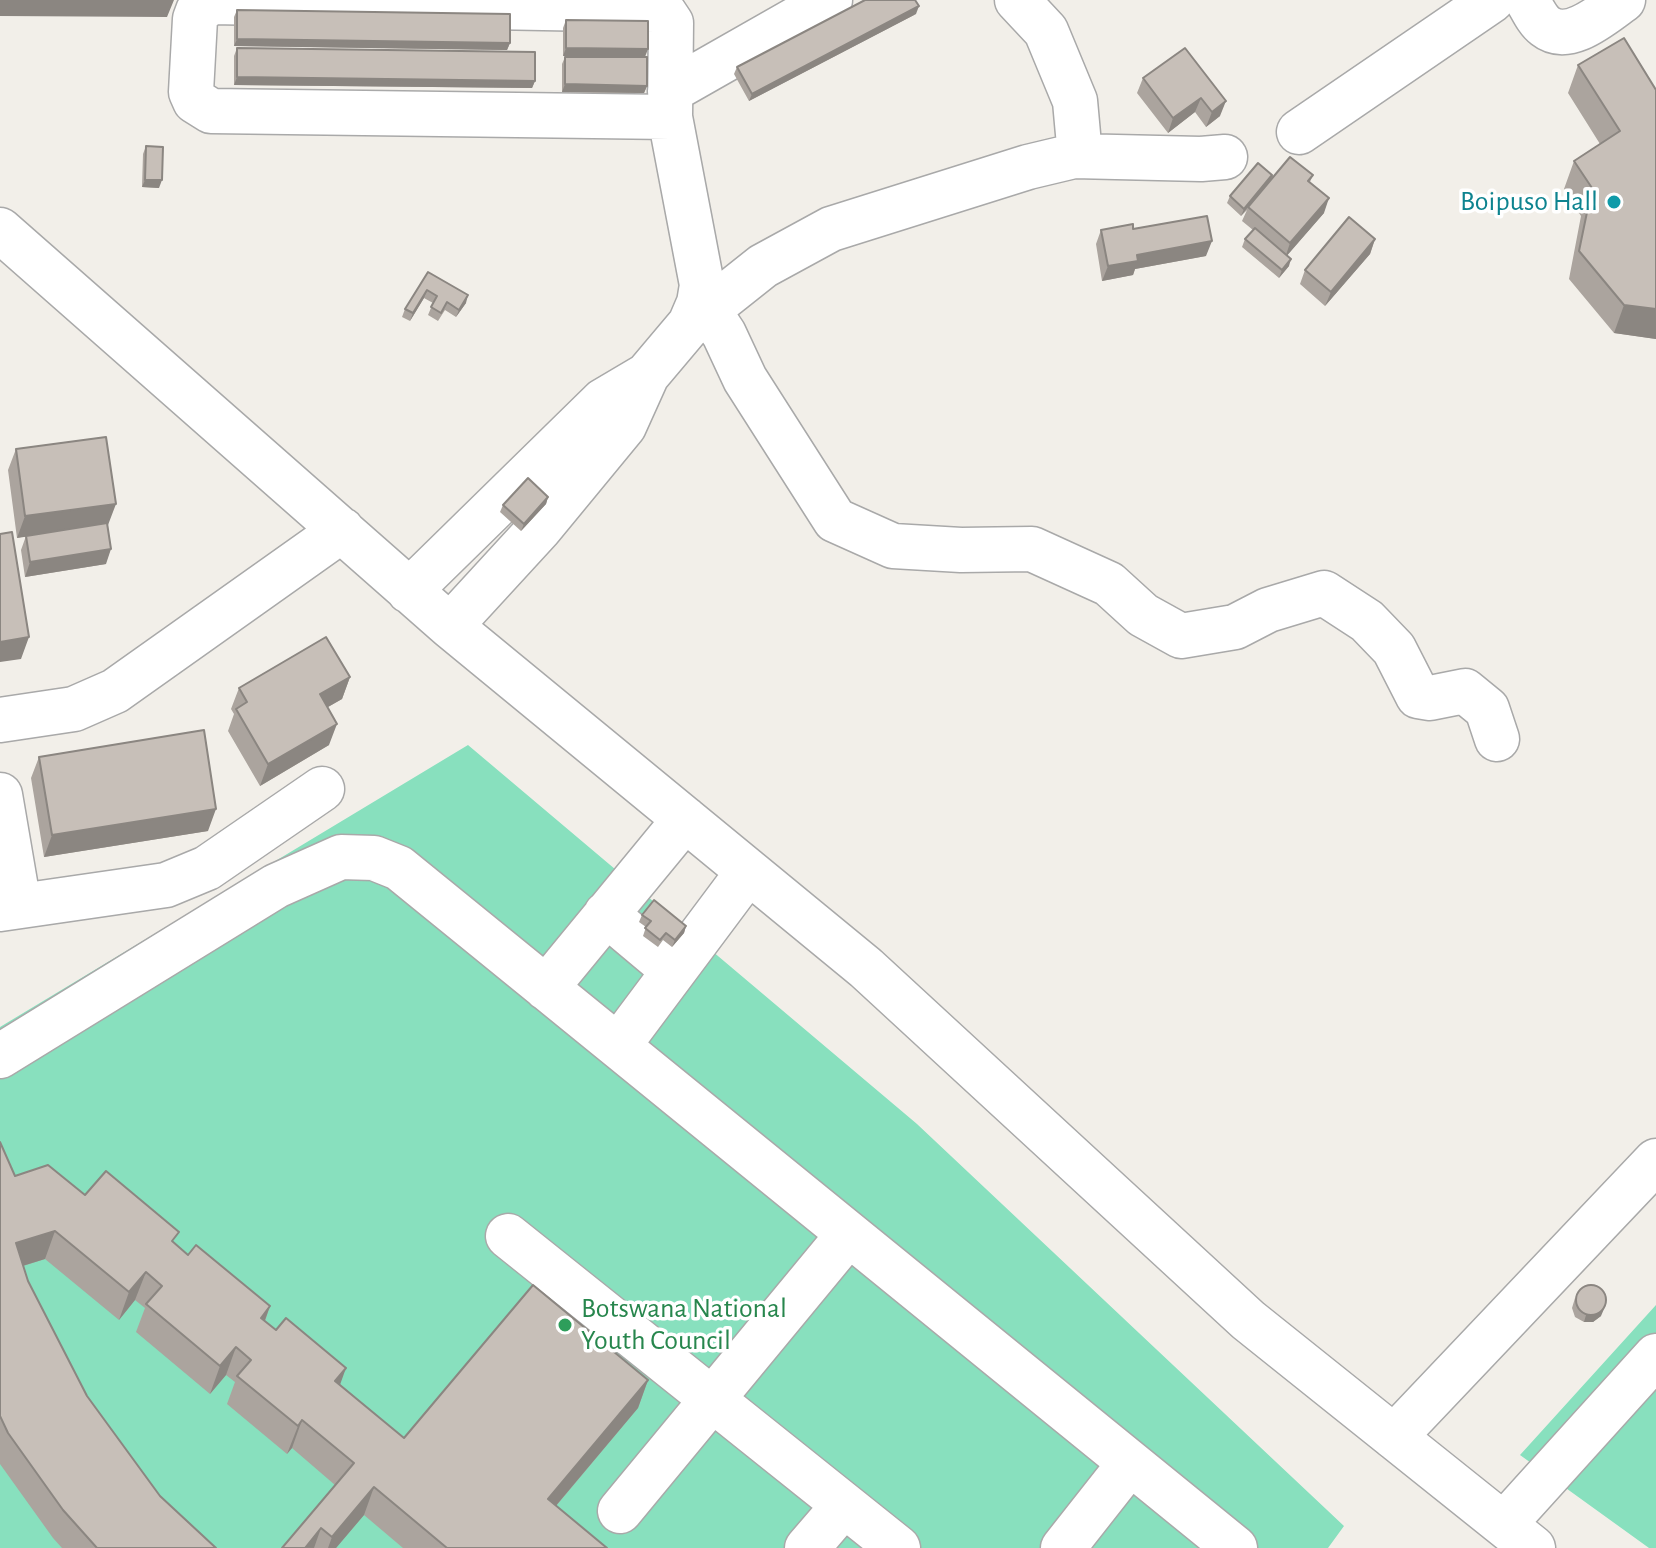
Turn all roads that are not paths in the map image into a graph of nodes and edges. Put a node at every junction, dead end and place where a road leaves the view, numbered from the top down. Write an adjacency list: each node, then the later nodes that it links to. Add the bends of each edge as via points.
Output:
1 (830, 0): 6 (street)
2 (1017, 0): 8 (street, via 1046,31 1075,101)
3 (1492, 0): 7 (street)
4 (1527, 0): 5 (street, via 1553,31 1585,26)
5 (1623, 0)
6 (670, 104): 6 (street, via 211,111 191,92 195,19 212,2 654,10 671,23); 11 (street, via 702,285)
7 (1299, 132)
8 (1080, 156): 9 (street); 11 (street, via 1028,167 831,229 763,266)
9 (1225, 157)
10 (0, 230): 13 (street)
11 (699, 317): 12 (street); 17 (street, via 724,334 745,379 835,520 893,546 1032,549 1109,584 1143,615 1181,636 1235,627 1268,610 1324,593 1367,621 1394,649 1418,696 1465,691 1487,709)
12 (647, 375): 14 (street, via 603,401); 15 (street, via 624,426)
13 (342, 530): 14 (street); 16 (street, via 115,691 74,709)
14 (409, 591): 15 (street)
15 (450, 626): 20 (street)
16 (0, 720)
17 (1497, 739)
18 (322, 789): 22 (street, via 207,868 166,885)
19 (0, 795): 22 (street)
20 (685, 819): 21 (street); 23 (street)
21 (748, 872): 24 (street); 33 (street, via 866,968 1248,1320)
22 (9, 908)
23 (606, 914): 24 (street); 25 (street)
24 (674, 971): 26 (street)
25 (546, 988): 26 (street); 27 (street, via 399,868 374,858 341,857 276,886)
26 (618, 1046): 29 (street)
27 (0, 1056)
28 (1656, 1161): 33 (street)
29 (848, 1235): 32 (street); 34 (street)
30 (508, 1236): 32 (street)
31 (1656, 1356): 37 (street)
32 (713, 1400): 35 (street); 36 (street)
33 (1394, 1437): 37 (street)
34 (1130, 1463): 40 (street); 41 (street)
35 (844, 1505): 38 (street); 39 (street)
36 (620, 1511)
37 (1519, 1536)
38 (807, 1548)
39 (898, 1548)
40 (1063, 1548)
41 (1235, 1548)

